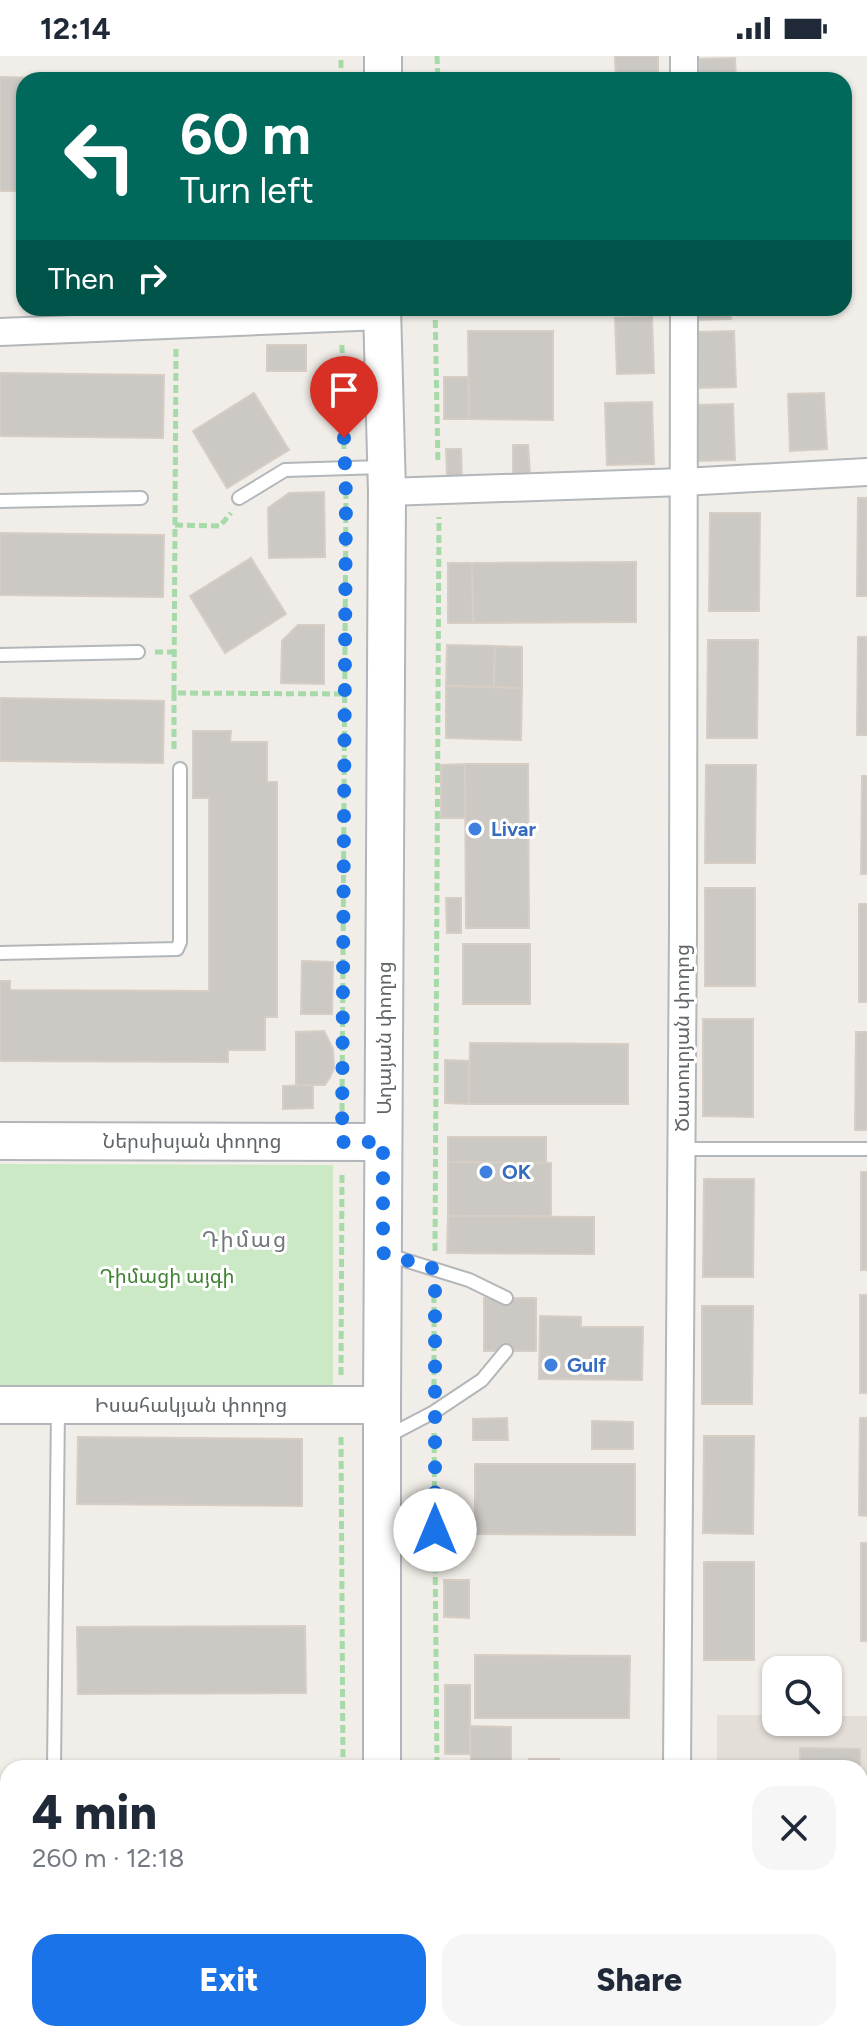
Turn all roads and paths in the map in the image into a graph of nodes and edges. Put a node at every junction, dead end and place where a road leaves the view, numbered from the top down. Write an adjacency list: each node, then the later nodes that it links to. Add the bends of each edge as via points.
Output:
1 (355, 316): 5 (street)
2 (382, 316): 10 (main road, Աղայան փողոց)
3 (435, 316): 12 (path)
4 (684, 316): 11 (street, Ծատուրյան փողոց)
5 (341, 318): 6 (street); 8 (path)
6 (176, 324): 7 (street); 16 (path)
7 (0, 332)
8 (345, 468): 10 (lane); 15 (lane, via 285,470); 20 (path)
9 (867, 472): 11 (street)
10 (386, 479): 12 (street); 26 (main road, Աղայան փողոց)
11 (683, 482): 12 (street); 27 (street, Ծատուրյան փողոց)
12 (439, 491): 30 (path)
13 (141, 498): 14 (lane)
14 (0, 501)
15 (236, 504): 16 (path, via 220,526)
16 (175, 525): 19 (path)
17 (138, 652): 18 (lane)
18 (0, 655)
19 (174, 693): 20 (path); 21 (path)
20 (345, 694): 25 (path)
21 (173, 744)
22 (180, 769): 23 (lane, via 177,949)
23 (0, 953)
24 (0, 1141): 25 (main road, Ներսիսյան փողոց)
25 (342, 1142): 26 (main road, Ներսիսյան փողոց); 35 (path)
26 (383, 1142): 29 (main road, Աղայան փողոց)
27 (681, 1149): 28 (lane); 42 (street, Ծատուրյան փողոց)
28 (867, 1149)
29 (383, 1253): 30 (lane); 37 (main road, Աղայան փողոց)
30 (435, 1269): 31 (lane); 36 (path)
31 (506, 1298)
32 (506, 1351): 36 (lane, via 482,1380)
33 (0, 1405): 34 (main road, Իսահակյան փողոց)
34 (58, 1405): 35 (main road, Իսահակյան փողոց); 38 (lane)
35 (341, 1405): 37 (main road, Իսահակյան փողոց); 39 (path)
36 (434, 1412): 37 (lane); 41 (path)
37 (382, 1422): 40 (main road, Աղայան փողոց)
38 (54, 1760)
39 (343, 1760)
40 (382, 1760)
41 (437, 1760)
42 (677, 1760)

